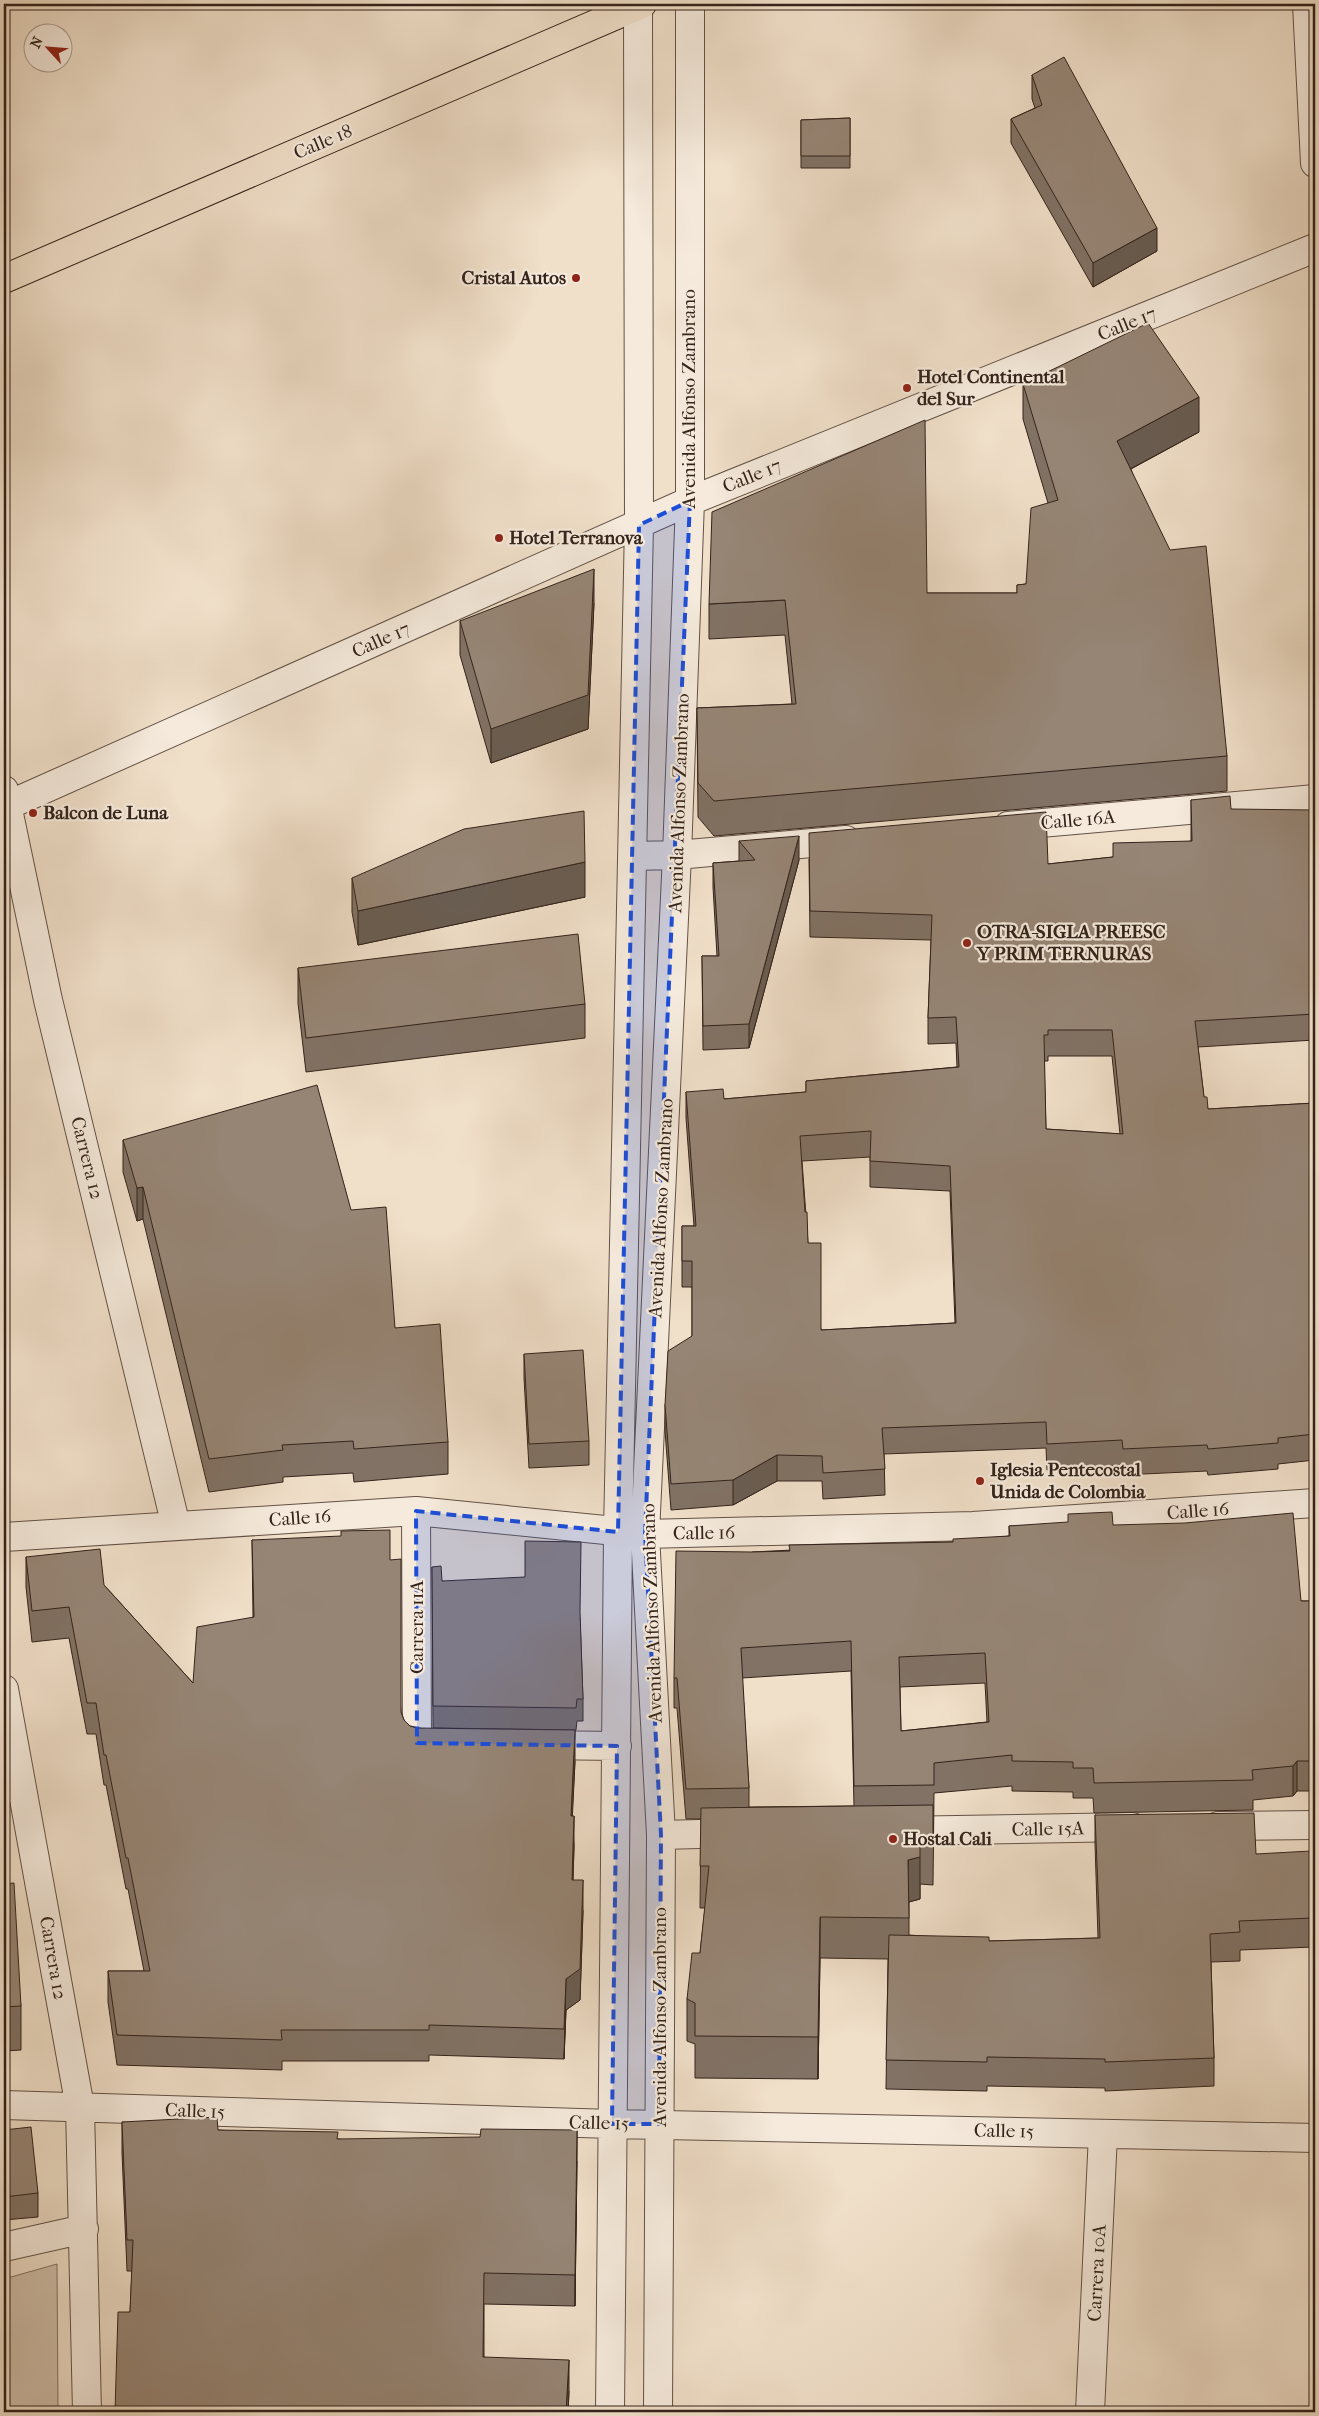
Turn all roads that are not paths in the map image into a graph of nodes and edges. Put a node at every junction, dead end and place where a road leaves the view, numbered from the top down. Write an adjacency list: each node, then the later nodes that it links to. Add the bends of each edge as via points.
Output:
1 (638, 4): 6 (main road, Calle 18); 8 (street, Avenida Alfonso Zambrano)
2 (690, 4): 7 (street, Avenida Alfonso Zambrano)
3 (1307, 4): 4 (street)
4 (1315, 163)
5 (1315, 248): 7 (street, Calle 17)
6 (4, 279)
7 (690, 501): 8 (street, Calle 17); 13 (street, Avenida Alfonso Zambrano)
8 (639, 525): 10 (street, Calle 17); 14 (street, Avenida Alfonso Zambrano)
9 (1315, 799): 11 (street, Calle 16A)
10 (5, 800): 17 (street, Carrera 12, via 48,1000)
11 (982, 828)
12 (874, 838): 13 (street)
13 (677, 855): 14 (street); 19 (street, Avenida Alfonso Zambrano)
14 (632, 856): 18 (street, Avenida Alfonso Zambrano)
15 (1315, 1503): 19 (street, Calle 16, via 973,1526)
16 (416, 1511): 17 (street, Calle 16); 18 (street, Calle 16); 22 (street, Carrera 11A, via 417,1743)
17 (176, 1526): 20 (street, Calle 16)
18 (618, 1532): 19 (street, Calle 16); 24 (street, Avenida Alfonso Zambrano)
19 (645, 1534): 30 (street, Avenida Alfonso Zambrano)
20 (4, 1537)
21 (4, 1689): 32 (street, Carrera 12)
22 (467, 1744)
23 (517, 1744): 24 (street)
24 (617, 1746): 33 (street, Avenida Alfonso Zambrano)
25 (1315, 1824): 26 (street)
26 (1196, 1826)
27 (1157, 1827): 28 (street, Calle 15A)
28 (869, 1831)
29 (760, 1833): 30 (street)
30 (661, 1835): 34 (street, Avenida Alfonso Zambrano)
31 (4, 2105): 32 (street, Calle 15)
32 (80, 2107): 33 (street, Calle 15); 37 (street, Carrera 12)
33 (612, 2124): 34 (street, Calle 15); 40 (street, Avenida Alfonso Zambrano)
34 (659, 2124): 35 (street, Calle 15); 41 (street, Avenida Alfonso Zambrano)
35 (1103, 2134): 36 (street, Calle 15); 42 (street, Carrera 10A)
36 (1315, 2138)
37 (84, 2229): 38 (street); 39 (street, Carrera 12)
38 (4, 2247)
39 (87, 2412)
40 (610, 2412)
41 (658, 2412)
42 (1090, 2412)

